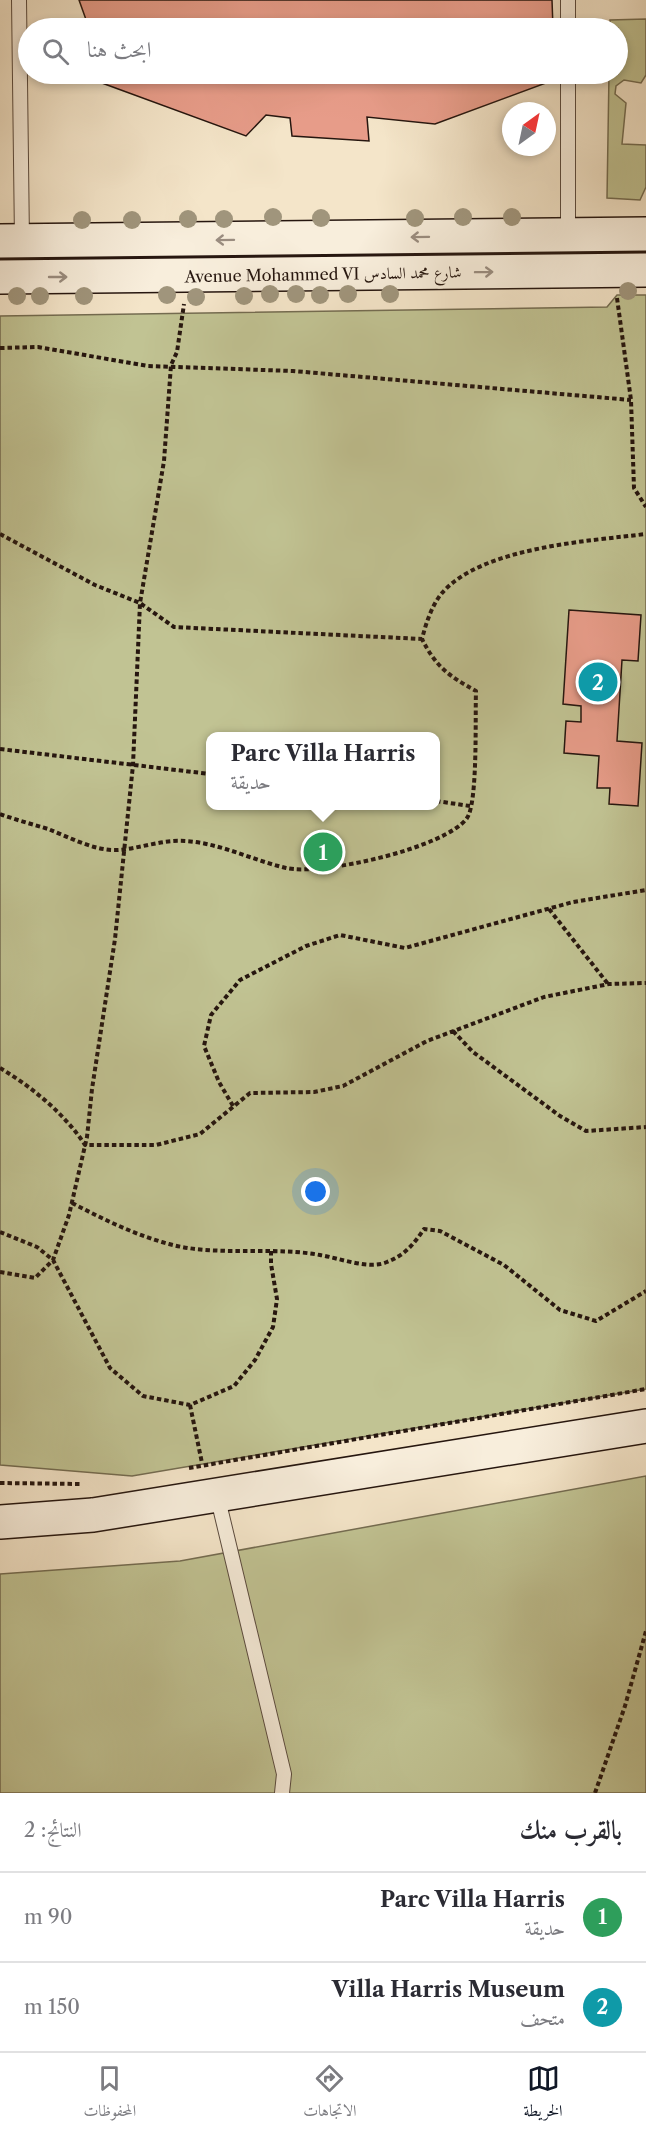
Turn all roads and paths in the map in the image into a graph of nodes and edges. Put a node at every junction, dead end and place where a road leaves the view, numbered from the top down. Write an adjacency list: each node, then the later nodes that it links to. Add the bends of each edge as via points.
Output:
1 (19, 0): 3 (lane)
2 (568, 0): 4 (lane)
3 (18, 18)
4 (568, 18)
5 (18, 30): 9 (lane)
6 (568, 84): 8 (lane)
7 (646, 234): 8 (main road)
8 (568, 235): 9 (main road, one-way to 9)
9 (11, 241)
10 (646, 270): 11 (main road, Avenue Mohammed VI شارع محمد السادس, one-way to 10)
11 (0, 278)
12 (617, 295): 16 (path)
13 (184, 303): 15 (path, via 177,352)
14 (0, 348): 15 (path, via 38,347 105,360)
15 (171, 365): 16 (path, via 293,371); 20 (path, via 164,461)
16 (631, 400): 17 (path, via 634,488)
17 (646, 507)
18 (0, 534): 20 (path, via 94,585)
19 (646, 534): 21 (path, via 539,548 466,575 442,593)
20 (140, 603): 21 (path, via 174,627); 23 (path)
21 (422, 639): 26 (path, via 446,674 476,692)
22 (0, 749): 23 (path)
23 (133, 765): 24 (path); 28 (path)
24 (206, 774)
25 (440, 802): 26 (path)
26 (470, 806): 28 (path, via 468,818 454,830 422,845 389,857 315,868 288,868 214,845 183,840)
27 (0, 814): 28 (path, via 78,842)
28 (123, 849): 37 (path, via 115,939)
29 (646, 890): 30 (path)
30 (549, 909): 31 (path); 35 (path, via 405,948 340,936 306,946 240,980 211,1015 204,1046)
31 (609, 984): 32 (path); 33 (path, via 544,997)
32 (646, 984)
33 (453, 1031): 35 (path, via 343,1086 314,1092 250,1093); 36 (path, via 473,1052 586,1131)
34 (0, 1068): 37 (path, via 53,1109)
35 (233, 1106): 37 (path, via 200,1134 156,1145)
36 (646, 1127)
37 (85, 1146): 38 (path)
38 (72, 1203): 40 (path, via 106,1221 170,1245 220,1250); 41 (path)
39 (0, 1232): 41 (path, via 37,1247)
40 (271, 1249): 43 (path, via 360,1263 385,1263 409,1250 424,1229 440,1231 504,1266 560,1310 596,1321); 45 (path, via 277,1299 273,1327 255,1360 234,1386)
41 (53, 1260): 42 (path, via 35,1278); 45 (path, via 110,1368 143,1396)
42 (0, 1272)
43 (646, 1291)
44 (646, 1389): 47 (path)
45 (190, 1405): 47 (path)
46 (646, 1426): 51 (main road)
47 (202, 1463): 48 (path)
48 (179, 1470)
49 (0, 1483): 50 (path)
50 (90, 1484)
51 (217, 1496): 52 (main road, via 93,1515); 54 (lane, via 284,1774)
52 (0, 1522)
53 (646, 1631): 55 (path)
54 (282, 1793)
55 (595, 1793)

